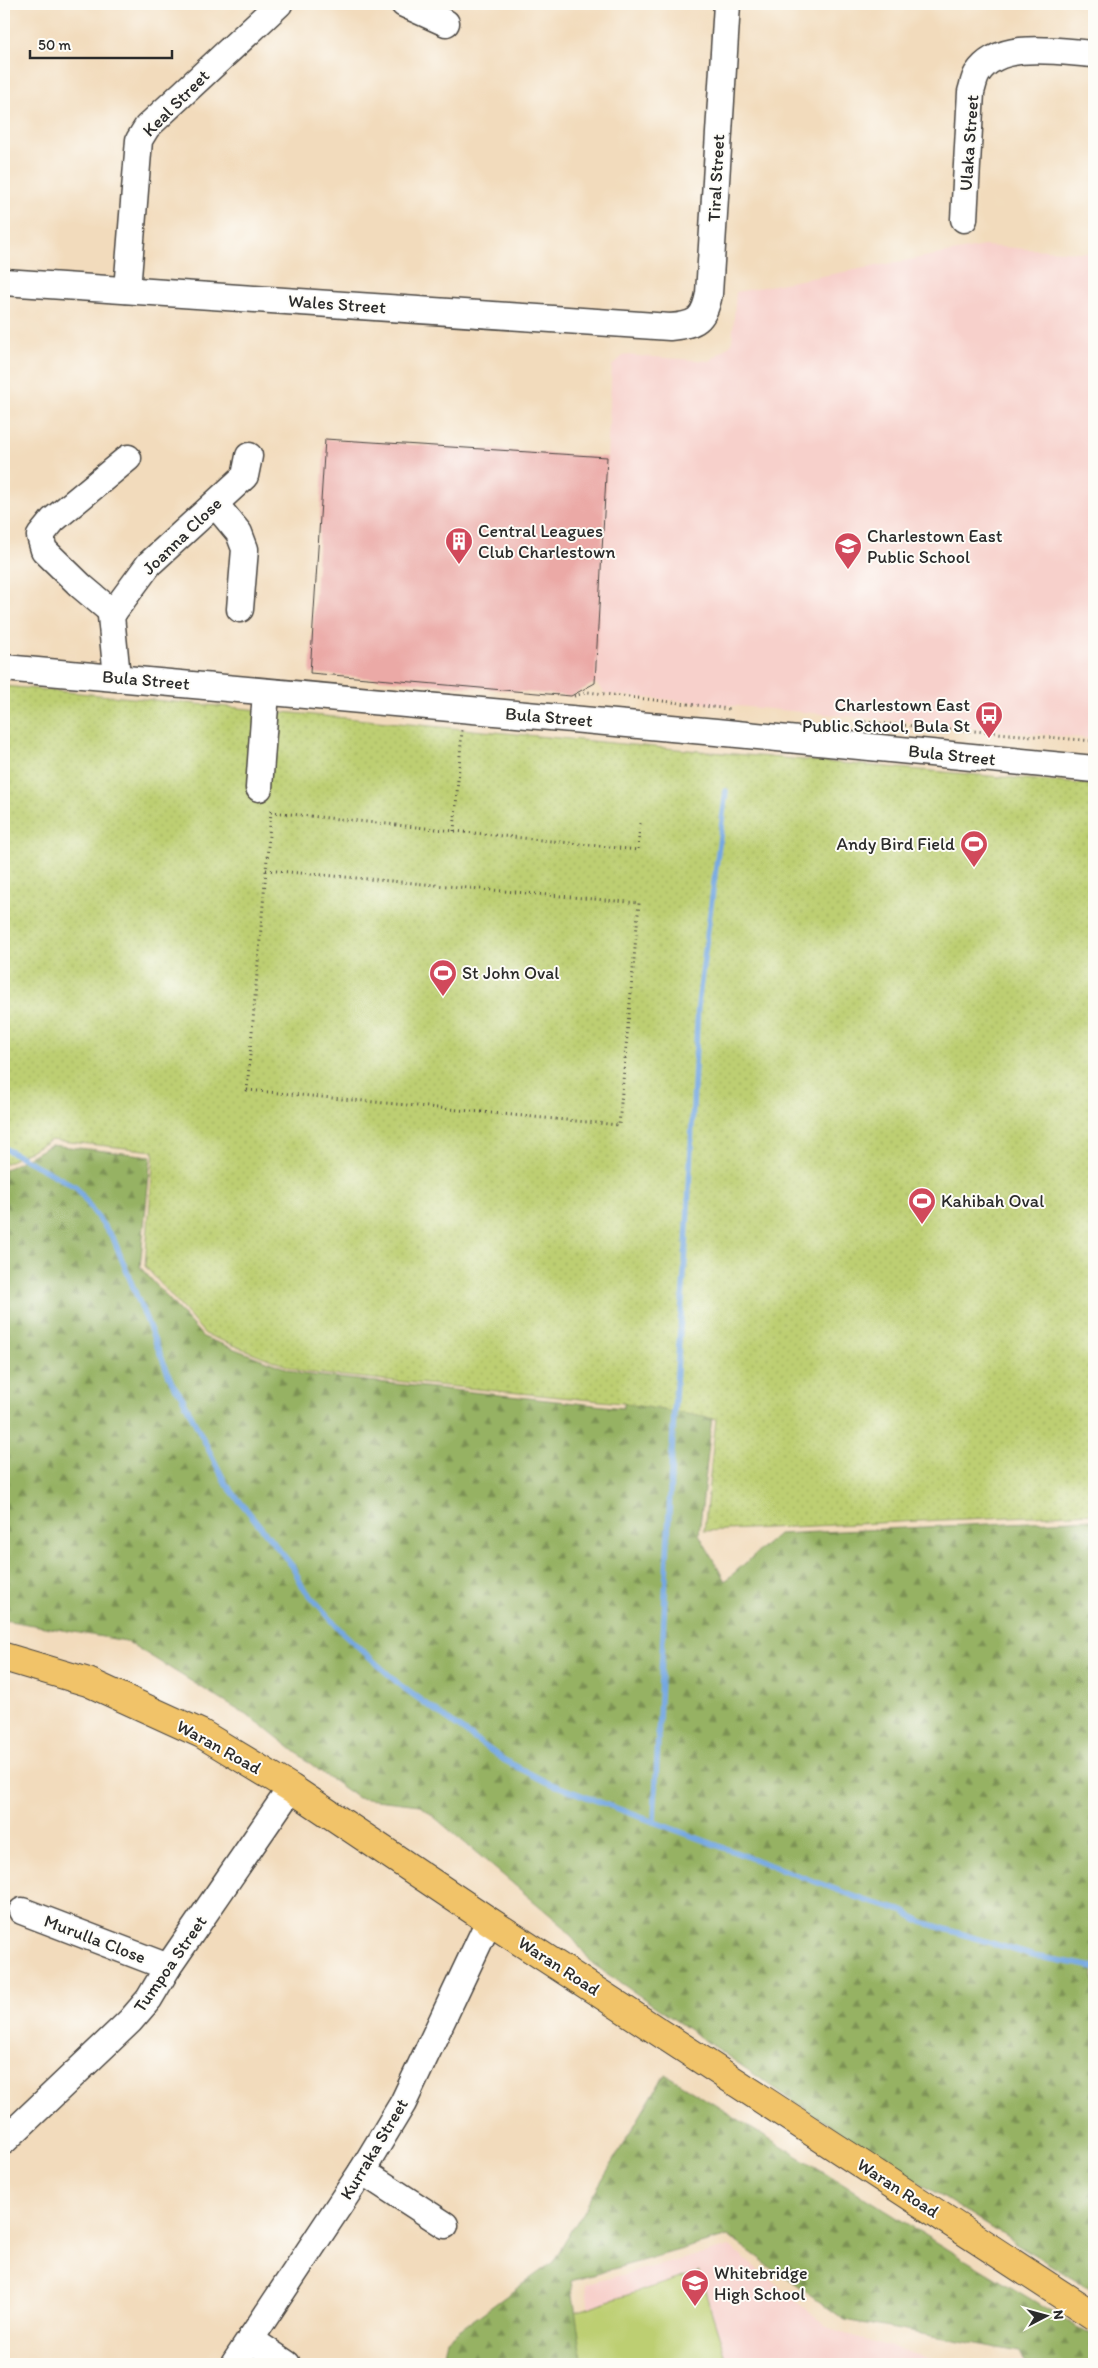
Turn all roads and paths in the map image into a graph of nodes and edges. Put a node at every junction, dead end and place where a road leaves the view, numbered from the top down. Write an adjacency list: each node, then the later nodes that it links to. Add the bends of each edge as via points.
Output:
1 (279, 4): 8 (street, Keal Street, via 147,127 139,140)
2 (404, 4): 4 (street)
3 (726, 4): 9 (street, Tiral Street, via 709,294 706,310 698,321)
4 (446, 22)
5 (1094, 54): 6 (street, Ulaka Street, via 1023,49 986,62 976,75 971,92)
6 (964, 219)
7 (4, 282): 8 (street, Wales Street)
8 (128, 290): 9 (street, Wales Street)
9 (670, 327)
10 (249, 456): 12 (street, Joanna Close, via 245,476)
11 (128, 458): 14 (street, via 52,520 40,536 44,550)
12 (215, 504): 13 (street, via 243,540 245,563); 14 (street, Joanna Close, via 149,564)
13 (240, 608)
14 (113, 613): 16 (street)
15 (4, 668): 16 (street, Bula Street)
16 (116, 677): 17 (street, Bula Street)
17 (266, 692): 18 (street, Bula Street); 20 (street)
18 (464, 709): 19 (street, Bula Street); 22 (path)
19 (1094, 769)
20 (260, 788)
21 (640, 823): 22 (path, via 638,850)
22 (454, 831): 23 (path, via 271,812)
23 (266, 870): 23 (path, via 247,1090 619,1125 639,903)
24 (4, 1657): 25 (main road, Waran Road, via 88,1682 202,1734)
25 (291, 1788): 27 (main road, Waran Road); 28 (street, Tumpoa Street)
26 (22, 1911): 28 (street, Murulla Close)
27 (489, 1921): 30 (street, Kurraka Street, via 403,2103); 32 (main road, Waran Road)
28 (168, 1967): 29 (street, Tumpoa Street, via 149,1999 130,2021)
29 (4, 2141)
30 (362, 2171): 31 (street); 33 (street, Kurraka Street)
31 (445, 2225)
32 (1094, 2316)
33 (250, 2339): 34 (street, Kurraka Street); 35 (street)
34 (234, 2364)
35 (287, 2364)

